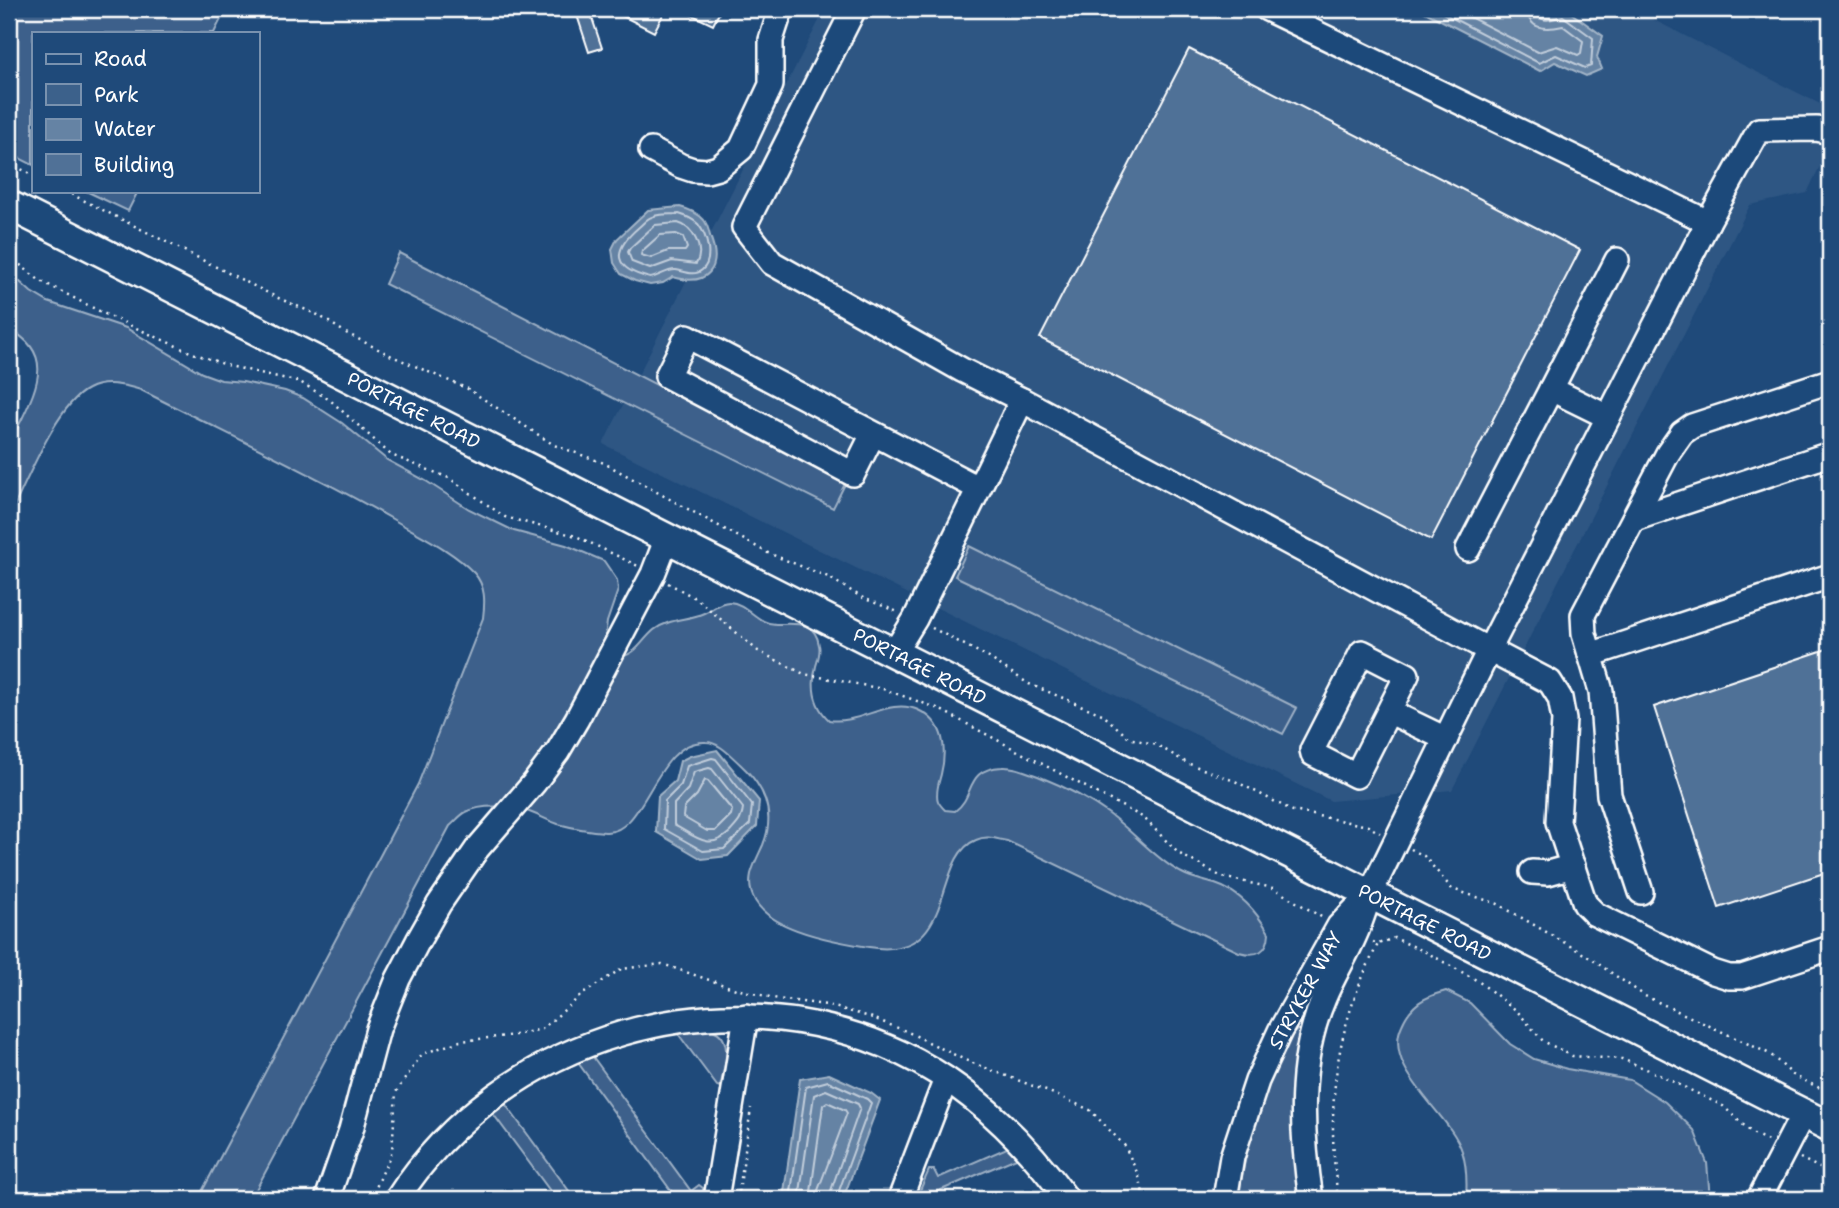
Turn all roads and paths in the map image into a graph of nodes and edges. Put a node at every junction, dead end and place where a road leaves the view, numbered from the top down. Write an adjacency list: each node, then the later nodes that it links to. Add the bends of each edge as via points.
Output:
1 (781, 9): 5 (street, via 771,40 771,85 741,149 707,171 681,166)
2 (854, 9): 15 (street, via 744,227 772,263)
3 (1267, 9): 10 (street)
4 (1830, 132): 10 (street, STRYKER WAY, via 1759,130)
5 (651, 150)
6 (9, 163): 7 (path)
7 (32, 174)
8 (67, 192): 25 (path, via 394,357 468,389 554,445 604,463 768,553)
9 (9, 205): 21 (main road, PORTAGE ROAD)
10 (1708, 222): 16 (street, STRYKER WAY)
11 (9, 256): 23 (path, via 39,280 190,352 300,382 330,401 391,455 449,478 505,517 576,536)
12 (1618, 260): 14 (street)
13 (1830, 381): 20 (street, via 1682,433)
14 (1551, 389): 16 (street); 22 (street)
15 (1022, 400): 19 (street); 26 (street)
16 (1608, 417): 26 (street, STRYKER WAY)
17 (873, 434): 17 (street, via 687,336 667,376 853,474); 19 (street)
18 (1830, 454): 20 (street)
19 (978, 488): 25 (street)
20 (1633, 519): 28 (street, via 1583,615)
21 (667, 538): 23 (street); 27 (main road, PORTAGE ROAD)
22 (1468, 549)
23 (653, 574): 36 (path, via 697,599 758,651 804,674 883,689 937,708 1144,818 1178,853 1222,877 1273,888); 48 (street, via 558,751 477,849 439,904 398,979)
24 (1830, 576): 28 (street)
25 (915, 619): 27 (street); 31 (path, via 1029,684 1102,714 1129,738 1157,745 1293,811 1368,826)
26 (1489, 650): 30 (street, STRYKER WAY); 32 (street, via 1550,682 1560,698 1564,720 1558,822)
27 (894, 653): 35 (main road, PORTAGE ROAD)
28 (1590, 655): 34 (street, via 1601,691 1609,795)
29 (1390, 712): 29 (street, via 1407,675 1362,652 1313,754 1356,776); 30 (street)
30 (1446, 739): 31 (street, STRYKER WAY)
31 (1397, 841): 35 (street, STRYKER WAY); 42 (path, via 1424,856 1452,889 1498,904 1645,996 1770,1054 1793,1075)
32 (1573, 866): 33 (street); 38 (street, via 1585,904 1595,914 1713,972 1742,977)
33 (1532, 872)
34 (1641, 892)
35 (1370, 894): 36 (street, STRYKER WAY); 44 (main road, PORTAGE ROAD)
36 (1347, 930): 37 (path); 55 (street, STRYKER WAY, via 1280,1031 1257,1081 1232,1157); 56 (street, STRYKER WAY, via 1307,1061 1303,1117)
37 (1378, 944): 46 (path, via 1394,938 1424,951 1478,981 1517,1011 1544,1041 1572,1056 1622,1059 1651,1071 1724,1106 1752,1133); 57 (path, via 1360,979 1334,1077)
38 (1830, 947)
39 (583, 994): 49 (path, via 542,1029 460,1041 422,1054 396,1092 392,1151)
40 (746, 1016): 41 (street, via 846,1033 901,1053); 50 (street, via 646,1026 574,1049 511,1084 459,1123 434,1148); 51 (street)
41 (946, 1079): 53 (street); 54 (street, via 1027,1148)
42 (1830, 1093)
43 (752, 1107): 52 (path)
44 (1804, 1114): 45 (main road, PORTAGE ROAD); 46 (street)
45 (1830, 1127)
46 (1784, 1150): 47 (path); 58 (street)
47 (1830, 1173)
48 (327, 1199)
49 (371, 1199)
50 (397, 1199)
51 (716, 1199)
52 (738, 1199)
53 (900, 1199)
54 (1066, 1199)
55 (1225, 1199)
56 (1311, 1199)
57 (1338, 1199)
58 (1759, 1199)

